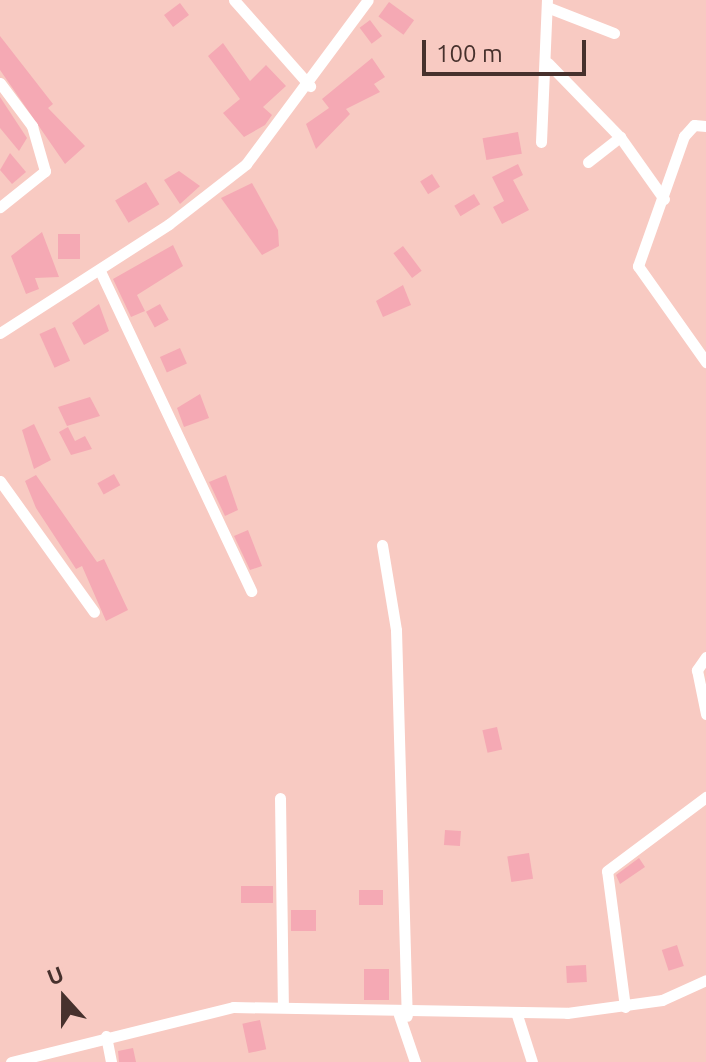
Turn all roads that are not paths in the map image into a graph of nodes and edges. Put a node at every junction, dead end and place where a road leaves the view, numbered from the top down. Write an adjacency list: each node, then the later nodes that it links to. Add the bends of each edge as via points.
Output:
1 (234, 0): 7 (street)
2 (368, 0): 7 (street)
3 (547, 4): 4 (street); 5 (street)
4 (614, 33)
5 (548, 63): 9 (street); 10 (street)
6 (0, 83): 13 (street, via 32,126 45,171)
7 (310, 86): 14 (street, via 213,194)
8 (706, 126): 12 (street, via 694,125 684,136)
9 (620, 137): 11 (street); 12 (street)
10 (541, 142)
11 (588, 162)
12 (664, 199): 16 (street, via 639,270)
13 (0, 207)
14 (100, 271): 15 (street); 19 (street)
15 (0, 333)
16 (706, 362)
17 (0, 481): 20 (street)
18 (382, 545): 29 (street, via 396,630)
19 (251, 591)
20 (94, 612)
21 (706, 657): 22 (street, via 697,670)
22 (706, 714)
23 (706, 797): 27 (street, via 607,871)
24 (280, 798): 26 (street)
25 (706, 980): 27 (street)
26 (283, 1003): 29 (street); 30 (street)
27 (625, 1007): 28 (street)
28 (517, 1015): 29 (street); 34 (street)
29 (403, 1016): 33 (street)
30 (106, 1036): 31 (street); 32 (street)
31 (11, 1062)
32 (111, 1062)
33 (415, 1062)
34 (532, 1062)

